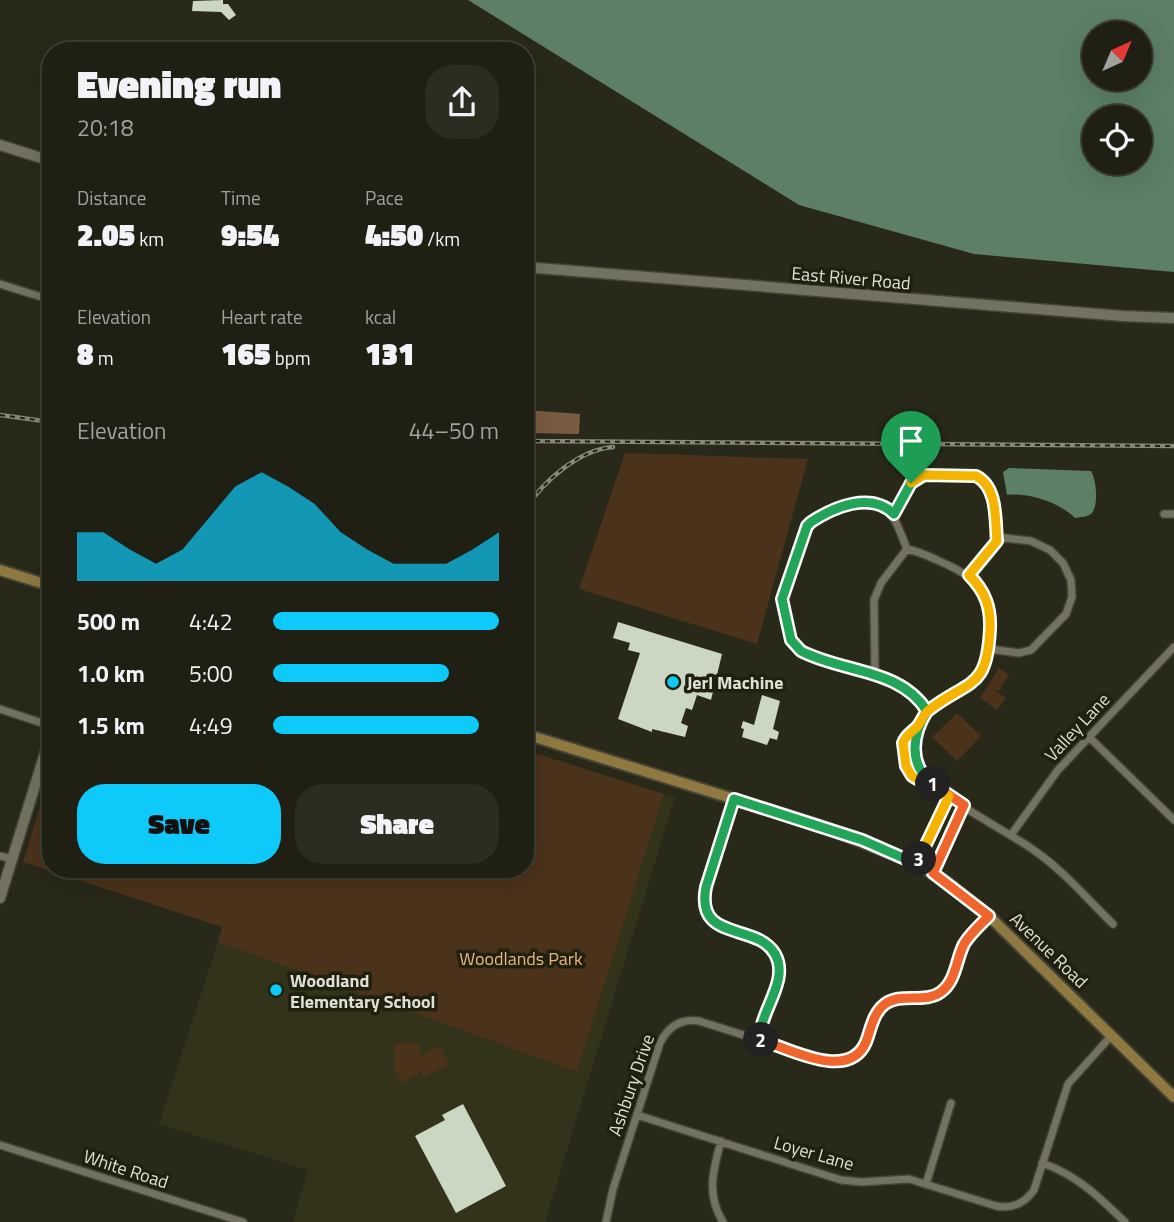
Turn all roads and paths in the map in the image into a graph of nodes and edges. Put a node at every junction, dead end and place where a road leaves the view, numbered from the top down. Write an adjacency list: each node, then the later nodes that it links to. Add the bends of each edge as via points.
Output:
1 (0, 145): 2 (main road)
2 (42, 158)
3 (534, 268): 6 (main road, East River Road)
4 (0, 284): 5 (street)
5 (42, 297)
6 (1174, 318)
7 (894, 514): 10 (street, via 917,478 976,476 991,489); 11 (street); 18 (street, via 866,501 811,522 782,599 796,647)
8 (1164, 514): 9 (street)
9 (1174, 514)
10 (997, 541): 13 (street); 16 (street, via 1031,541 1059,557 1068,570 1072,597 1066,614 1031,650)
11 (907, 549): 13 (street); 18 (street, via 874,600)
12 (0, 570): 14 (main road)
13 (969, 575): 16 (street, via 988,605)
14 (42, 583)
15 (1174, 647): 17 (street, Valley Lane)
16 (989, 649): 20 (street, via 982,671 972,682)
17 (1171, 657): 24 (street, Valley Lane)
18 (875, 675): 20 (street, via 901,684 918,696)
19 (0, 709): 21 (street)
20 (927, 711): 22 (street)
21 (42, 723)
22 (918, 727): 26 (street, via 914,751); 26 (street, via 905,738 904,757 912,776)
23 (534, 737): 28 (main road, Avenue Road)
24 (1089, 737): 30 (street); 31 (street, Valley Lane, via 1045,786)
25 (42, 763): 33 (main road)
26 (930, 782): 27 (street)
27 (949, 796): 29 (street); 34 (street)
28 (734, 799): 34 (main road, Avenue Road, via 849,835); 40 (street, via 704,903 715,923 763,941 776,955 779,974)
29 (964, 805): 31 (street); 35 (street)
30 (1174, 820)
31 (1011, 835): 38 (street, via 1047,859)
32 (0, 856): 33 (street)
33 (12, 859): 36 (main road)
34 (917, 864): 35 (main road, Avenue Road)
35 (933, 873): 37 (main road, Avenue Road)
36 (0, 898)
37 (989, 916): 39 (main road, Avenue Road); 40 (street, Ashbury Drive, via 965,943 943,990 886,1003 875,1015 860,1051 849,1061 834,1063)
38 (1113, 924)
39 (1111, 1036): 41 (main road, Avenue Road); 46 (street, Loyer Lane, via 1069,1084)
40 (759, 1040): 43 (street, Ashbury Drive, via 693,1020 674,1025 660,1043)
41 (1174, 1097)
42 (951, 1103): 47 (street)
43 (637, 1115): 44 (street, Loyer Lane); 49 (street, Ashbury Drive)
44 (721, 1141): 47 (street, Loyer Lane, via 841,1180 909,1179); 50 (street, via 711,1185)
45 (0, 1145): 48 (street, White Road)
46 (1042, 1163): 47 (street, Loyer Lane, via 1031,1194 1010,1207); 51 (street, via 1085,1184)
47 (926, 1184)
48 (243, 1222)
49 (607, 1222)
50 (723, 1222)
51 (1125, 1222)

